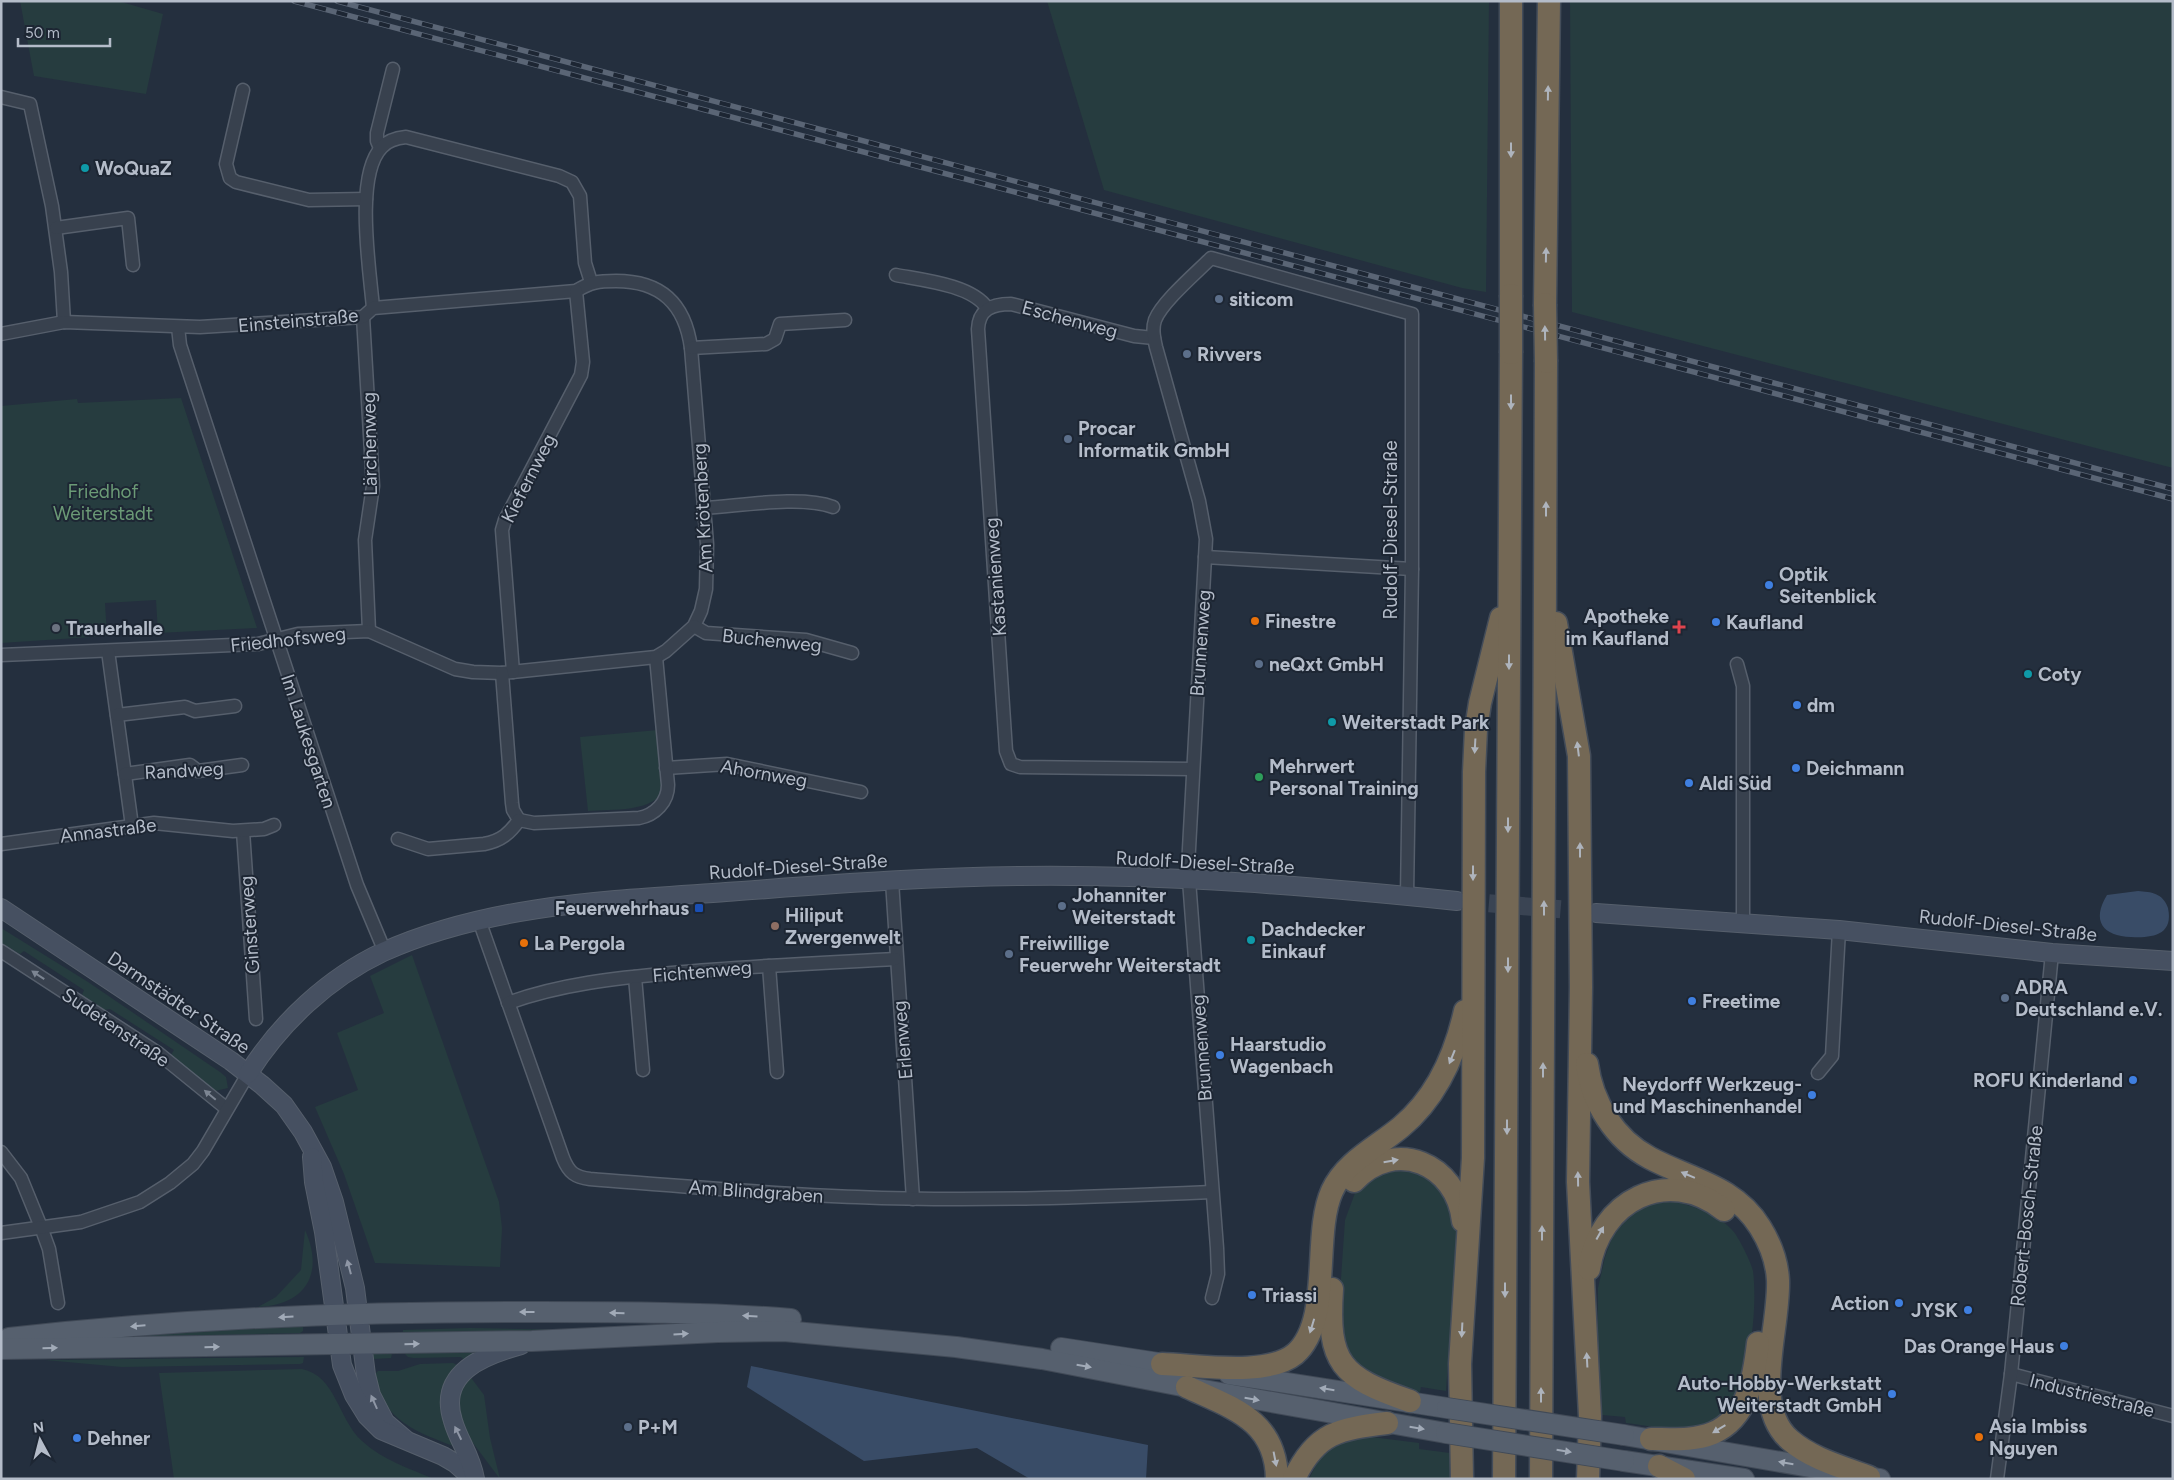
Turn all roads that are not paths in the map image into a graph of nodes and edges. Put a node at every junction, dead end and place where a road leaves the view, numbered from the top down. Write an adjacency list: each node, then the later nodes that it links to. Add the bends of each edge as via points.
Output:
1 (1511, 1): 28 (highway, one-way to 28, bridge)
2 (1549, 1): 26 (highway, one-way to 2, bridge)
3 (393, 68): 6 (street, via 377,133)
4 (243, 90): 7 (street, via 226,164 230,178 301,199)
5 (1, 97): 8 (street, via 30,104)
6 (380, 148): 7 (street, via 373,163); 11 (street, via 396,139 414,138 566,178 580,196 585,263)
7 (366, 199): 13 (street)
8 (56, 228): 9 (street, via 128,218); 18 (street)
9 (132, 265)
10 (896, 275): 14 (street, via 963,291 981,300)
11 (590, 282): 12 (street, Einsteinstraße); 22 (street, Am Krötenberg, via 635,282 659,291 682,314)
12 (576, 291): 13 (street, Einsteinstraße); 37 (street, Kiefernweg, via 583,362 581,375 502,527)
13 (373, 308): 16 (street, Einsteinstraße)
14 (987, 308): 21 (street, Eschenweg, via 1011,304 1134,336); 42 (street, Kastanienweg, via 979,318 978,329 1007,757 1011,764 1026,768)
15 (1412, 314): 21 (street, Brunnenweg, via 1211,258 1162,308 1155,320); 27 (street, Rudolf-Diesel-Straße)
16 (363, 318): 19 (street, Einsteinstraße); 30 (street, Lärchenweg, via 373,486 365,540)
17 (845, 320): 22 (street, via 780,324 775,339 766,344)
18 (64, 322): 19 (street, Einsteinstraße); 20 (street, Einsteinstraße)
19 (178, 327): 31 (street, Im Laukesgarten, via 180,345)
20 (1, 334)
21 (1154, 338): 25 (street, Brunnenweg, via 1201,507)
22 (691, 348): 24 (street, Am Krötenberg)
23 (833, 506): 24 (street, via 803,501)
24 (704, 508): 29 (street, Am Krötenberg, via 708,556 706,589)
25 (1206, 556): 27 (street); 42 (street, Brunnenweg)
26 (1546, 557): 68 (highway, one-way to 26, via 1579,756); 108 (highway, one-way to 26)
27 (1412, 569): 53 (street, Rudolf-Diesel-Straße)
28 (1510, 578): 60 (highway, one-way to 60, via 1476,729); 107 (highway, one-way to 107)
29 (694, 626): 33 (street, Buchenweg, via 706,633 813,641); 35 (street, Am Krötenberg)
30 (369, 631): 31 (street, Friedhofsweg, via 298,634); 37 (street, Friedhofsweg, via 455,669)
31 (276, 640): 32 (street, Friedhofsweg, via 258,644); 62 (street, Im Laukesgarten, via 357,885)
32 (108, 651): 34 (street, Friedhofsweg); 39 (street, Randweg)
33 (852, 653)
34 (1, 655)
35 (656, 657): 37 (street, Friedhofsweg); 41 (street)
36 (1737, 664): 58 (street, via 1743,686)
37 (508, 673): 45 (street, Kiefernweg, via 512,803)
38 (235, 706): 39 (street, via 195,711 185,707)
39 (117, 715): 43 (street, Randweg)
40 (242, 765): 43 (street, Randweg, via 198,771 190,765)
41 (666, 768): 44 (street, Ahornweg, via 727,764); 45 (street, via 666,794 659,808 648,816 534,824)
42 (1192, 769): 51 (street, Brunnenweg)
43 (125, 774): 47 (street, Randweg)
44 (861, 792)
45 (519, 820): 49 (street, via 506,836 492,843 428,849)
46 (274, 825): 48 (street, Annastraße)
47 (132, 826): 48 (street, Annastraße, via 162,823); 50 (street, Annastraße)
48 (243, 831): 70 (street, Ginsterweg)
49 (398, 839)
50 (1, 844)
51 (1188, 879): 52 (street, Rudolf-Diesel-Straße, via 1019,876); 53 (street, Rudolf-Diesel-Straße); 78 (street, Brunnenweg)
52 (892, 881): 57 (street, Rudolf-Diesel-Straße, via 647,898 565,906); 64 (street, Erlenweg)
53 (1407, 896): 54 (street, Rudolf-Diesel-Straße)
54 (1457, 901)
55 (1, 908): 74 (street, Darmstädter Straße)
56 (1596, 913): 58 (street, Rudolf-Diesel-Straße)
57 (479, 920): 62 (street, Rudolf-Diesel-Straße, via 433,933); 69 (street, Am Blindgraben)
58 (1742, 922): 59 (street, Rudolf-Diesel-Straße)
59 (1839, 930): 63 (street, Rudolf-Diesel-Straße); 73 (street, via 1832,1056)
60 (1473, 940): 82 (highway, via 1473,1158); 93 (highway, one-way to 93, via 1465,1007 1447,1069 1423,1106 1402,1127 1351,1165 1332,1191 1324,1223 1315,1314 1303,1344 1287,1359 1263,1367)
61 (1, 951): 75 (street, Sudetenstraße, one-way to 61, via 158,1054)
62 (385, 952): 74 (street, Rudolf-Diesel-Straße, via 341,977 297,1014 264,1048)
63 (2052, 953): 65 (street, Rudolf-Diesel-Straße); 94 (street, Robert-Bosch-Straße)
64 (895, 958): 66 (street, Fichtenweg); 79 (street, Erlenweg)
65 (2173, 961)
66 (768, 966): 67 (street, Fichtenweg); 72 (street, Fichtenweg)
67 (635, 976): 69 (street, Fichtenweg, via 564,988); 71 (street, Fichtenweg)
68 (1581, 987): 87 (highway, one-way to 68, via 1578,1173); 102 (highway, one-way to 68, via 1810,1453 1781,1431 1769,1401 1778,1278 1767,1238 1756,1221 1729,1194 1637,1151 1612,1126 1590,1080)
69 (508, 1003): 79 (street, Am Blindgraben, via 565,1164 574,1176 800,1194)
70 (256, 1019)
71 (643, 1070)
72 (777, 1072)
73 (1818, 1073)
74 (248, 1074): 75 (street); 76 (street, Darmstädter Straße, via 290,1113)
75 (227, 1109): 80 (street, via 193,1164 140,1202 81,1222)
76 (312, 1151): 85 (street, Darmstädter Straße, one-way to 76, via 334,1202 322,1167); 86 (street, Darmstädter Straße)
77 (1, 1152): 80 (street, via 21,1178)
78 (1212, 1192): 79 (street, Am Blindgraben); 83 (street, Brunnenweg, via 1218,1262)
79 (913, 1199)
80 (41, 1227): 81 (street); 84 (street)
81 (1, 1233)
82 (1465, 1282): 96 (highway, one-way to 82, via 1360,1382 1340,1359 1332,1338 1330,1316 1338,1216 1344,1197 1361,1174 1385,1161 1411,1160 1433,1167 1445,1177 1455,1191 1462,1211); 106 (highway, one-way to 106, via 1460,1364)
83 (1212, 1298)
84 (58, 1304)
85 (360, 1314): 86 (main road); 90 (street, Darmstädter Straße); 93 (main road, one-way to 85, via 972,1336 766,1317 556,1312)
86 (335, 1315): 88 (main road, one-way to 88, via 93,1328); 91 (street, Darmstädter Straße)
87 (1584, 1315): 100 (highway, one-way to 100, via 1591,1256 1601,1230 1625,1204 1644,1194 1674,1191 1710,1200 1732,1216 1754,1244 1765,1290 1755,1370 1744,1402 1729,1422 1712,1433 1691,1438); 109 (highway, one-way to 87, via 1590,1416)
88 (1, 1338)
89 (532, 1342): 90 (main road, one-way to 89); 95 (main road, one-way to 95, via 740,1331 793,1332 1004,1353); 103 (street, one-way to 89, via 470,1456 452,1419 452,1390 462,1372 475,1361)
90 (363, 1344): 91 (main road); 99 (street, Darmstädter Straße, one-way to 90, via 385,1422 375,1404 368,1386)
91 (339, 1345): 92 (main road, one-way to 91); 99 (street, Darmstädter Straße, via 348,1384 367,1416 381,1430)
92 (1, 1349)
93 (1162, 1364): 96 (main road, one-way to 93)
94 (2011, 1374): 97 (street, Industriestraße); 112 (street, Robert-Bosch-Straße)
95 (1187, 1387): 98 (main road, one-way to 98); 104 (highway, one-way to 104, via 1258,1426 1272,1448)
96 (1410, 1402): 100 (main road, bridge)
97 (2173, 1416)
98 (1387, 1423): 101 (main road, one-way to 101, bridge); 105 (highway, via 1348,1429 1320,1441 1310,1451)
99 (404, 1439): 103 (street, via 456,1463)
100 (1651, 1439): 102 (main road, one-way to 100)
101 (1659, 1466): 110 (highway); 111 (main road)
102 (1875, 1478)
103 (474, 1479)
104 (1277, 1479)
105 (1294, 1479)
106 (1462, 1479)
107 (1504, 1479)
108 (1541, 1479)
109 (1588, 1479)
110 (1684, 1479)
111 (1744, 1479)
112 (1997, 1479)

